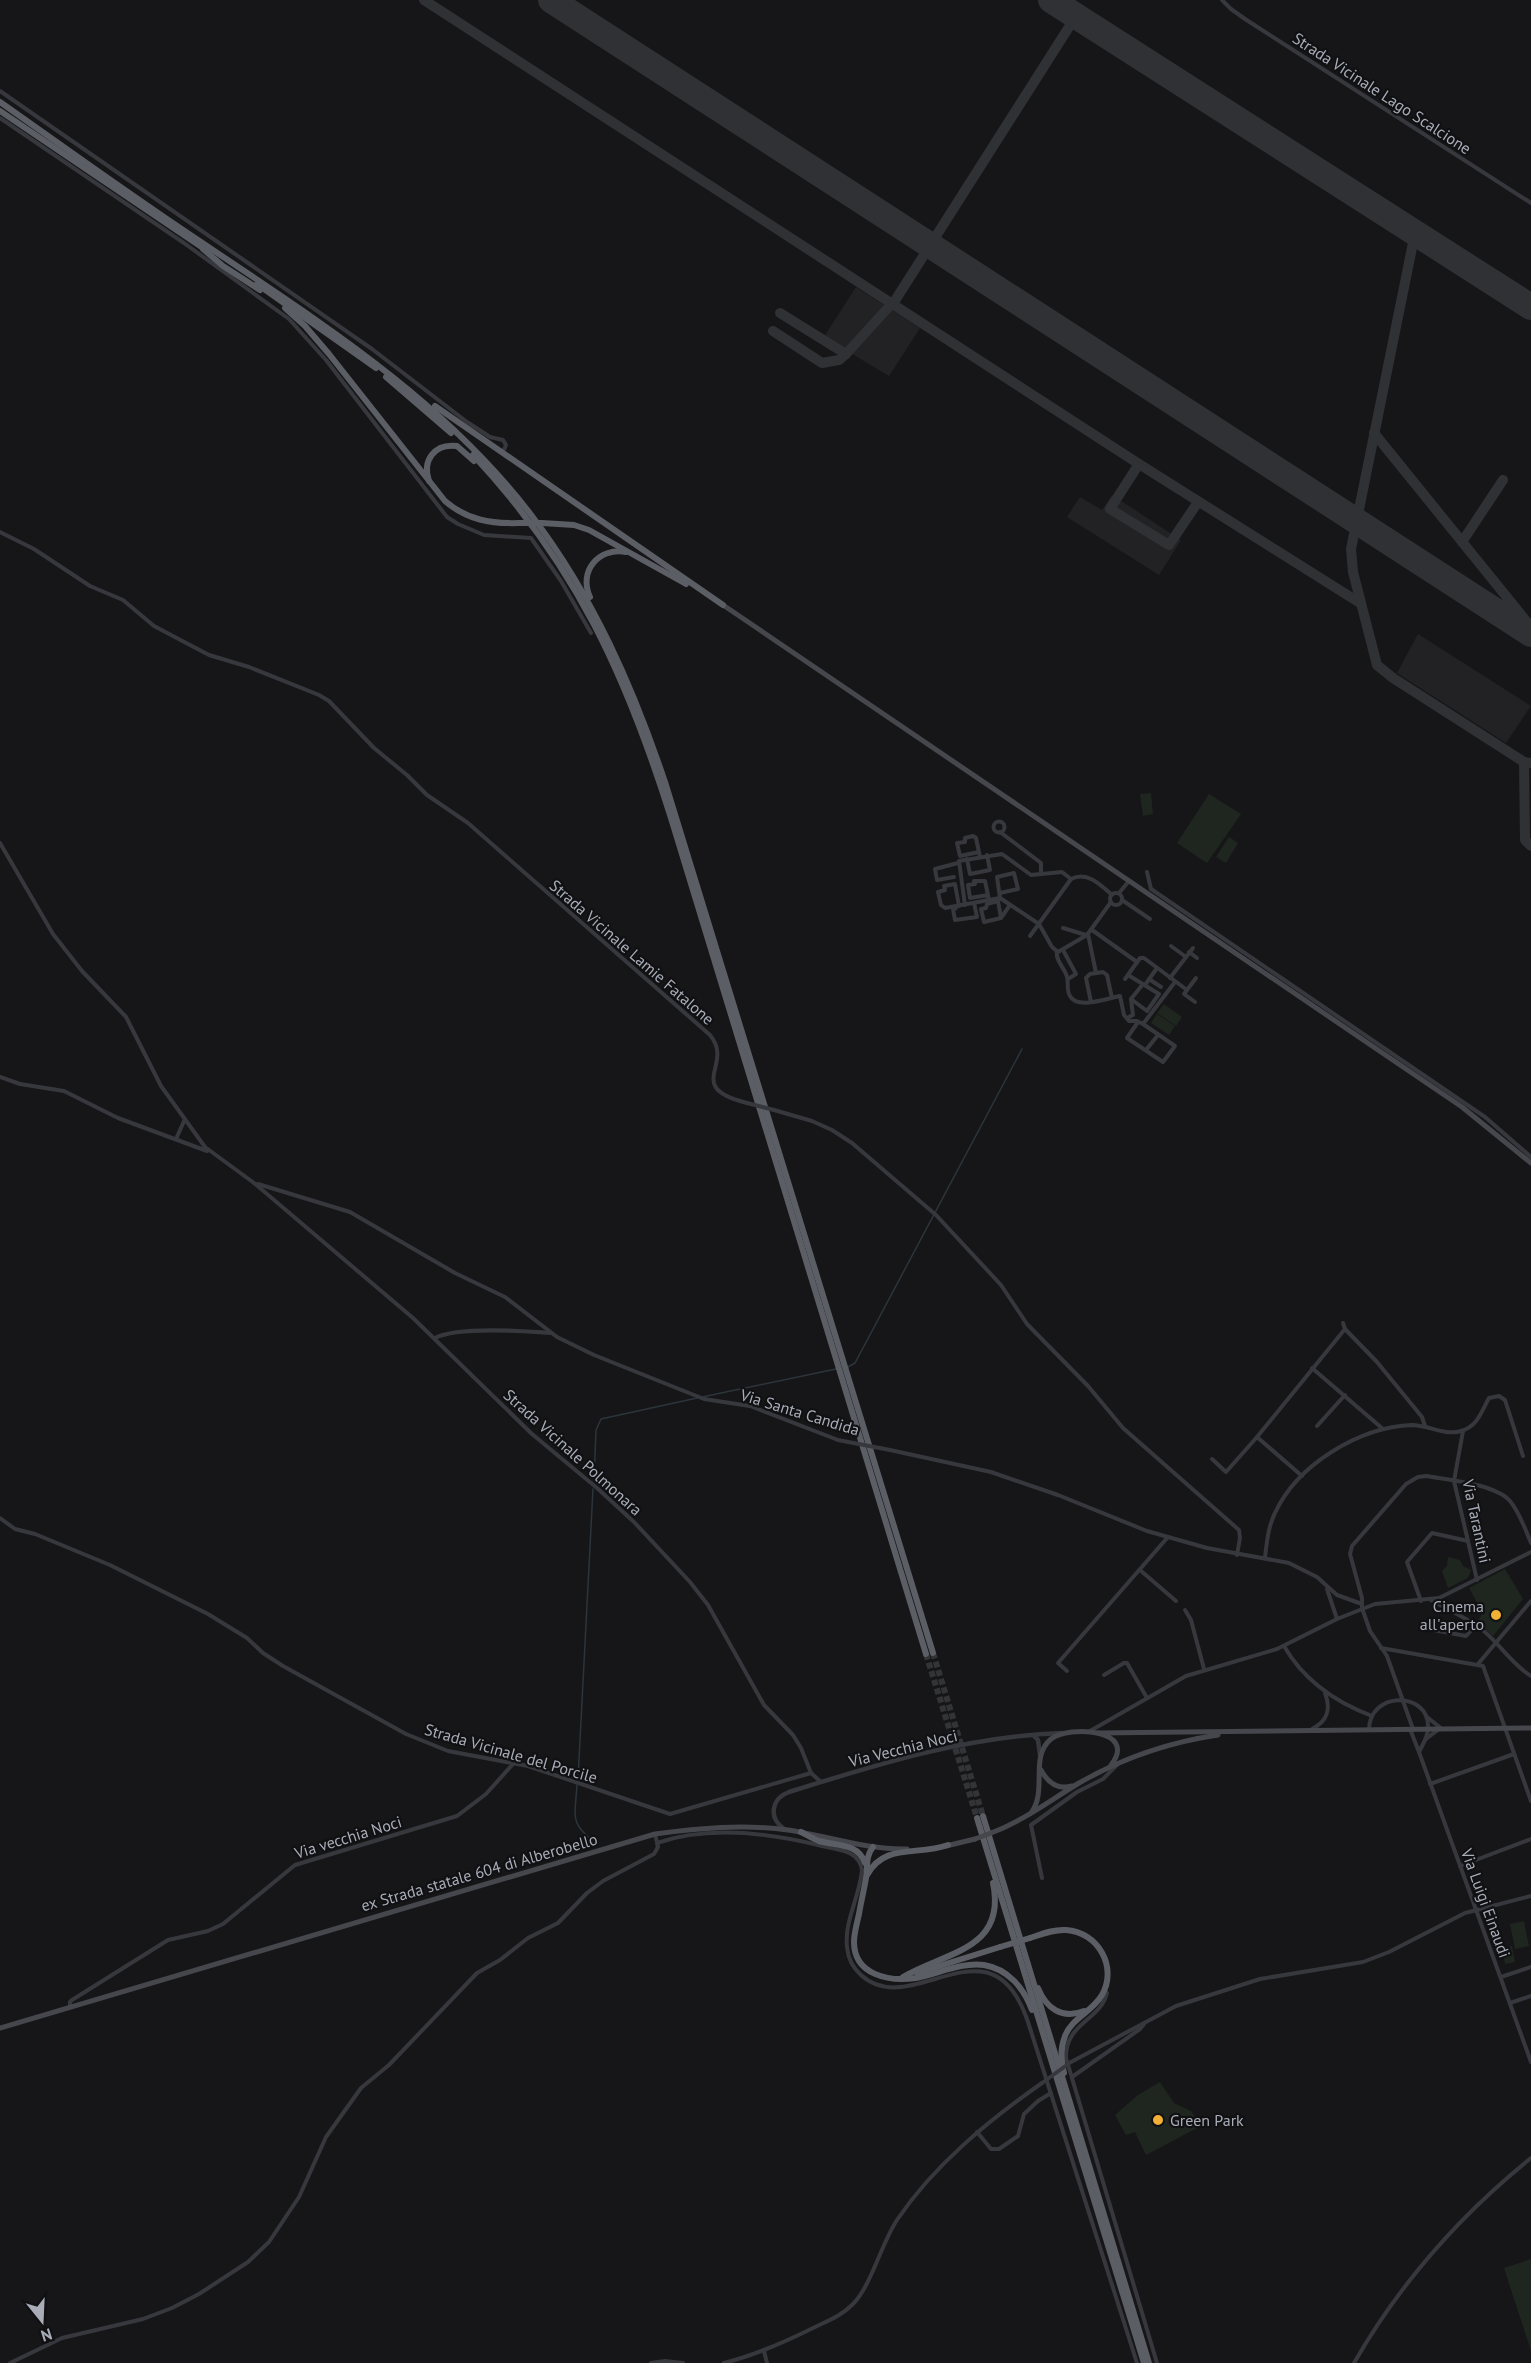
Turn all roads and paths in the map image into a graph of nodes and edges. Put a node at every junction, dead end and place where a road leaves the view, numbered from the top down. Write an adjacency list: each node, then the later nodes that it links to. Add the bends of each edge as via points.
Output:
1 (1222, 0): 6 (street, Strada Vicinale Lago Scalcione, via 1236,13)
2 (0, 91): 9 (street, via 372,349 467,422 490,437 505,441)
3 (0, 102): 8 (highway)
4 (0, 111): 7 (highway)
5 (0, 118): 10 (street, via 289,319)
6 (1531, 203)
7 (202, 248): 10 (highway, via 305,326); 11 (highway, via 353,351 408,394 474,456)
8 (357, 348): 9 (highway); 16 (highway, via 433,409 521,502 576,581)
9 (503, 453): 14 (highway)
10 (426, 483): 11 (highway, via 431,454 443,446 456,446); 13 (highway, bridge, via 465,515 485,522 574,525); 15 (street, via 442,511 458,524 491,536 531,538)
11 (529, 520): 16 (highway, via 602,636 646,742 929,1654 676,816)
12 (0, 532): 99 (street, Strada Vicinale Lamie Fatalone, bridge, via 90,586 123,600 154,626 209,655 249,667 328,701 427,795 468,823 710,1035 717,1050 715,1087 723,1095 832,1130 934,1213 1001,1285 1027,1324 1123,1428 1239,1530)
13 (638, 556): 14 (highway); 16 (highway, via 615,551 599,557 588,572 586,587 621,657)
14 (723, 606): 27 (main road)
15 (591, 633)
16 (626, 677)
17 (1000, 832): 17 (street, via 993,827 1003,821 1004,828); 24 (street, via 1041,863)
18 (0, 843): 71 (street, via 53,934 126,1017 158,1081)
19 (979, 854): 19 (street, via 974,836 957,843 960,856); 20 (street); 21 (street)
20 (987, 855): 21 (street, via 990,870 970,874); 24 (street, via 1002,854 1031,875)
21 (967, 860): 22 (street)
22 (958, 863): 25 (street, via 935,869 937,880); 34 (street)
23 (1147, 872): 74 (street, via 1150,889 1485,1117)
24 (1041, 874): 26 (street, via 1062,872)
25 (954, 877)
26 (1071, 879): 29 (street, via 1085,876); 40 (street)
27 (1130, 881): 28 (street); 75 (main road, via 1462,1107)
28 (1119, 893): 29 (street); 32 (street)
29 (1112, 895): 33 (street)
30 (1000, 896): 30 (street, via 997,877 1014,873 1018,889); 31 (street); 36 (street)
31 (988, 898): 31 (street, via 985,881 968,885 970,898); 35 (street)
32 (1122, 900): 33 (street); 39 (street)
33 (1112, 902): 42 (street)
34 (965, 904): 35 (street); 37 (street)
35 (974, 904): 35 (street, via 976,917 955,920 953,909)
36 (1010, 905): 38 (street); 40 (street)
37 (959, 906): 37 (street, via 945,908 938,892 955,884)
38 (1001, 918): 38 (street, via 984,922 981,909 998,902)
39 (1150, 919)
40 (1039, 924): 44 (street); 47 (street)
41 (1063, 928): 43 (street)
42 (1092, 930): 43 (street); 50 (street)
43 (1087, 935): 46 (street); 52 (street)
44 (1030, 936)
45 (1171, 946): 48 (street)
46 (1063, 950): 47 (street); 55 (street, via 1076,974)
47 (1057, 951): 55 (street)
48 (1186, 957): 49 (street, via 1191,950); 58 (street)
49 (1197, 958)
50 (1137, 962): 51 (street, via 1144,958); 53 (street)
51 (1157, 968): 57 (street); 58 (street)
52 (1096, 973): 62 (street, via 1107,975); 64 (street, via 1086,978)
53 (1128, 975): 56 (street); 59 (street)
54 (1196, 978): 61 (street)
55 (1068, 979): 64 (street, via 1072,1000)
56 (1125, 979)
57 (1149, 979): 59 (street); 60 (street)
58 (1172, 980): 61 (street); 67 (street)
59 (1144, 984): 63 (street); 63 (street, via 1159,994 1147,1011)
60 (1161, 987)
61 (1187, 990): 65 (street, via 1184,994)
62 (1112, 998): 64 (street); 66 (street, via 1120,996)
63 (1131, 999): 66 (street, via 1133,1015)
64 (1091, 1002)
65 (1195, 1002)
66 (1127, 1018): 67 (street, via 1129,1022)
67 (1141, 1023): 68 (street); 69 (street, via 1127,1038)
68 (1158, 1035): 69 (street); 69 (street, via 1175,1046 1163,1062)
69 (1146, 1050)
70 (0, 1077): 72 (street, via 64,1091 118,1118)
71 (185, 1119): 72 (street); 73 (street)
72 (176, 1139): 73 (street)
73 (211, 1152): 76 (street, Strada Vicinale Polmonara)
74 (1531, 1157)
75 (1531, 1163)
76 (254, 1183): 77 (street, Via Santa Candida); 78 (street, Strada Vicinale Polmonara)
77 (279, 1190): 78 (street); 81 (street, Via Santa Candida, via 350,1212 505,1297)
78 (275, 1201): 82 (street, Strada Vicinale Polmonara)
79 (1343, 1323): 80 (street)
80 (1346, 1329): 83 (street); 86 (street, via 1422,1417)
81 (552, 1333): 82 (street, via 474,1332); 95 (street, Via Santa Candida, bridge, via 603,1359 700,1397 750,1406 838,1440 997,1474)
82 (435, 1338): 146 (street, Strada Vicinale Polmonara, via 532,1434 617,1506 690,1582 714,1614 764,1705 796,1738)
83 (1312, 1368): 84 (street); 89 (street)
84 (1345, 1395): 85 (street); 87 (street)
85 (1317, 1426)
86 (1425, 1426): 87 (street); 88 (street, via 1447,1432)
87 (1384, 1429): 92 (street, via 1354,1440)
88 (1463, 1431): 90 (street, via 1478,1420 1489,1398 1501,1396); 93 (street, Via Tarantini)
89 (1257, 1437): 91 (street, via 1226,1472); 92 (street)
90 (1523, 1456)
91 (1212, 1459)
92 (1302, 1476): 100 (street, via 1274,1516)
93 (1454, 1482): 96 (street, Via Tarantini); 97 (street, via 1495,1491 1508,1498); 108 (street, Via Luigi Einaudi, via 1426,1476 1412,1480 1352,1546)
94 (0, 1518): 142 (street, Strada Vicinale del Porcile, via 15,1529 110,1565 208,1614 247,1638 268,1657 406,1734 448,1751)
95 (1168, 1537): 99 (street, Via Santa Candida); 101 (street)
96 (1468, 1541): 102 (street, Via Tarantini); 106 (street, via 1432,1533 1407,1562)
97 (1531, 1543)
98 (1531, 1552): 102 (street)
99 (1237, 1555): 100 (street, Via Santa Candida)
100 (1264, 1557): 103 (street, Via Santa Candida, via 1299,1566)
101 (1140, 1570): 105 (street); 118 (street, via 1058,1663)
102 (1477, 1580): 104 (street)
103 (1325, 1585): 108 (street, Via Santa Candida); 110 (street)
104 (1431, 1600): 106 (street); 111 (street)
105 (1176, 1601)
106 (1421, 1601): 108 (street)
107 (1531, 1601): 113 (street)
108 (1362, 1606): 110 (street); 115 (street, Via Luigi Einaudi, via 1373,1639)
109 (1185, 1610): 117 (street)
110 (1337, 1619): 114 (street)
111 (1476, 1626): 112 (street, via 1466,1636); 113 (street)
112 (1428, 1629)
113 (1496, 1642): 116 (street); 120 (street)
114 (1284, 1646): 117 (street); 121 (street)
115 (1380, 1647): 116 (street); 123 (street, Via Luigi Einaudi)
116 (1477, 1664): 126 (street, via 1484,1668)
117 (1204, 1669): 122 (street)
118 (1067, 1671)
119 (1104, 1675): 122 (street, via 1127,1663)
120 (1531, 1676)
121 (1323, 1691): 124 (street); 131 (street, via 1327,1715)
122 (1147, 1698): 134 (street)
123 (1402, 1699): 124 (street, via 1382,1705); 125 (street); 128 (street, Via Luigi Einaudi)
124 (1372, 1716): 132 (street)
125 (1426, 1717): 129 (street); 130 (street)
126 (1505, 1728): 127 (main road); 130 (main road); 140 (street)
127 (1531, 1728)
128 (1412, 1729): 129 (main road); 132 (main road); 139 (street, Via Luigi Einaudi)
129 (1428, 1729): 130 (main road); 138 (street)
130 (1441, 1729): 138 (street)
131 (1308, 1730): 132 (main road); 136 (main road)
132 (1369, 1730)
133 (1070, 1733): 134 (main road); 137 (street, Via Vecchia Noci); 141 (main road, via 1053,1737)
134 (1086, 1733): 135 (main road)
135 (1098, 1733): 136 (main road); 145 (main road, via 1111,1738 1117,1747 1118,1755)
136 (1234, 1733): 143 (main road, via 1179,1743)
137 (1028, 1735): 141 (street, via 1038,1740); 147 (street, Via Vecchia Noci, via 933,1750)
138 (1425, 1740): 139 (street)
139 (1419, 1752): 148 (street, Via Luigi Einaudi)
140 (1514, 1754): 148 (street); 150 (street)
141 (1040, 1755): 144 (main road)
142 (514, 1764): 146 (street, Strada Vicinale del Porcile, via 670,1814); 173 (street, Via vecchia Noci, via 486,1794 457,1816 295,1865 229,1921 161,1944 72,2000)
143 (1118, 1764): 145 (main road); 162 (street, via 1103,1779 1077,1792 1031,1825)
144 (1040, 1766): 149 (main road, via 1046,1779 1055,1785); 151 (main road, via 1036,1806)
145 (1109, 1768): 149 (main road)
146 (811, 1773): 147 (street, Strada Vicinale Polmonara)
147 (821, 1782): 153 (street, Via Vecchia Noci, via 785,1793 776,1801 777,1823)
148 (1430, 1784): 161 (street, Via Luigi Einaudi)
149 (1076, 1785): 151 (main road)
150 (1531, 1801)
151 (1014, 1823): 158 (main road, ex Strada statale 604 di Alberobello, bridge)
152 (980, 1829): 164 (highway, via 980,1817); 168 (highway, via 995,1891 989,1926 968,1949); 179 (highway)
153 (786, 1830): 154 (main road, ex Strada statale 604 di Alberobello); 155 (main road, ex Strada statale 604 di Alberobello, via 713,1828)
154 (801, 1833): 159 (main road, ex Strada statale 604 di Alberobello); 160 (highway, via 853,1848)
155 (655, 1834): 157 (street); 173 (main road, ex Strada statale 604 di Alberobello)
156 (1531, 1839): 161 (street)
157 (657, 1843): 178 (street, via 712,1834 763,1835 799,1839 855,1856 861,1875 846,1946 856,1971 884,1987 974,1971 1001,1980 1023,2005); 184 (street, via 654,1854 603,1881 558,1923 477,1973 389,2065 356,2093 326,2138 299,2198 269,2242 248,2262 172,2308 62,2338)
158 (948, 1845): 159 (main road, ex Strada statale 604 di Alberobello); 160 (highway, via 928,1851 892,1853)
159 (873, 1847): 160 (highway)
160 (869, 1866): 168 (highway, via 855,1950 869,1972)
161 (1460, 1866): 165 (street, Via Luigi Einaudi)
162 (1042, 1878)
163 (1531, 1896): 165 (street)
164 (1007, 1898): 171 (highway, via 1046,2004 1070,2014 1082,2012); 182 (highway)
165 (1476, 1911): 167 (street, Via Luigi Einaudi); 174 (street, via 1370,1960 1260,1979 1176,2006)
166 (1531, 1967): 167 (street)
167 (1500, 1977): 172 (street, Via Luigi Einaudi)
168 (901, 1978): 169 (highway, bridge, via 1066,1930 1090,1938 1101,1950 1106,1962); 179 (highway, via 972,1965 989,1966 1010,1977 1030,2003)
169 (1104, 1992): 171 (highway); 177 (street, via 1107,1995 1103,2003 1077,2028 1068,2043 1066,2058)
170 (1531, 1996): 172 (street)
171 (1096, 2002): 182 (highway, via 1071,2026 1061,2053)
172 (1510, 2003): 176 (street, Via Luigi Einaudi)
173 (70, 2007): 175 (main road, ex Strada statale 604 di Alberobello)
174 (1146, 2022): 177 (street); 180 (street, bridge, via 1071,2062)
175 (0, 2028)
176 (1530, 2059)
177 (1072, 2077): 192 (street)
178 (1051, 2093): 180 (street, via 1024,2114 1018,2136 999,2149 991,2149); 189 (street)
179 (1065, 2104): 190 (highway)
180 (977, 2132): 183 (street, via 903,2212 855,2302 839,2315)
181 (1531, 2158): 193 (street, via 1448,2233 1402,2289)
182 (1088, 2163): 191 (highway)
183 (764, 2351): 187 (street); 188 (street)
184 (10, 2363)
185 (651, 2363): 186 (street)
186 (682, 2363)
187 (724, 2363)
188 (767, 2363)
189 (1137, 2363)
190 (1144, 2363)
191 (1149, 2363)
192 (1157, 2363)
193 (1354, 2363)

